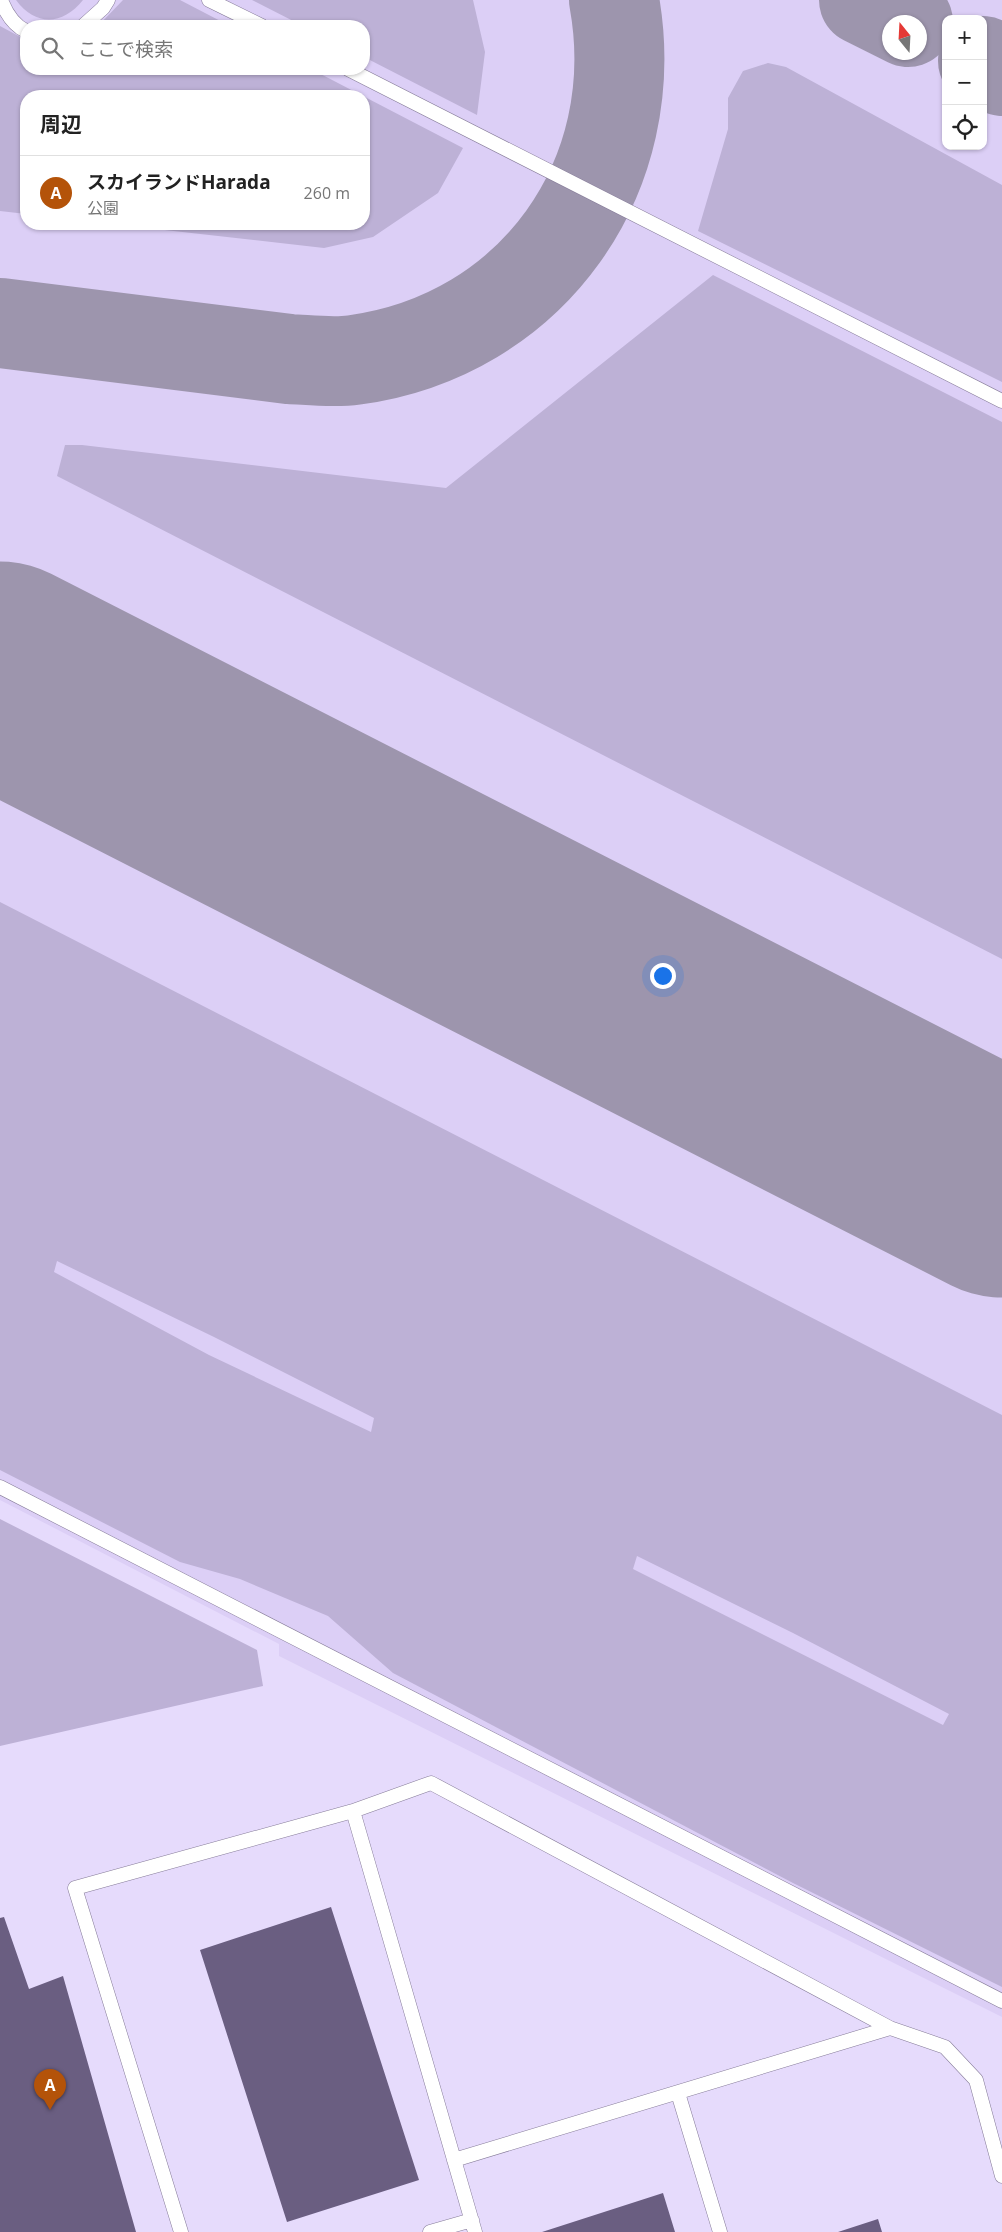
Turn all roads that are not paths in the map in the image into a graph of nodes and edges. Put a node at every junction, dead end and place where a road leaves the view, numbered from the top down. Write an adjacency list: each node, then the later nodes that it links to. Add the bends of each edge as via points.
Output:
1 (1, 0): 6 (lane, via 6,14)
2 (108, 0): 4 (lane, via 104,8)
3 (210, 0): 5 (lane)
4 (89, 20)
5 (250, 20)
6 (20, 28)
7 (360, 75): 8 (lane)
8 (1002, 401)
9 (0, 1487): 11 (lane)
10 (353, 1811): 12 (lane, via 431,1783); 14 (lane); 17 (lane, via 75,1888)
11 (1002, 2000)
12 (890, 2028): 13 (lane); 15 (lane, via 945,2047 976,2080)
13 (678, 2093): 14 (lane); 19 (lane)
14 (454, 2160): 16 (lane)
15 (1002, 2176)
16 (473, 2226): 18 (lane)
17 (180, 2232)
18 (430, 2232)
19 (720, 2232)

